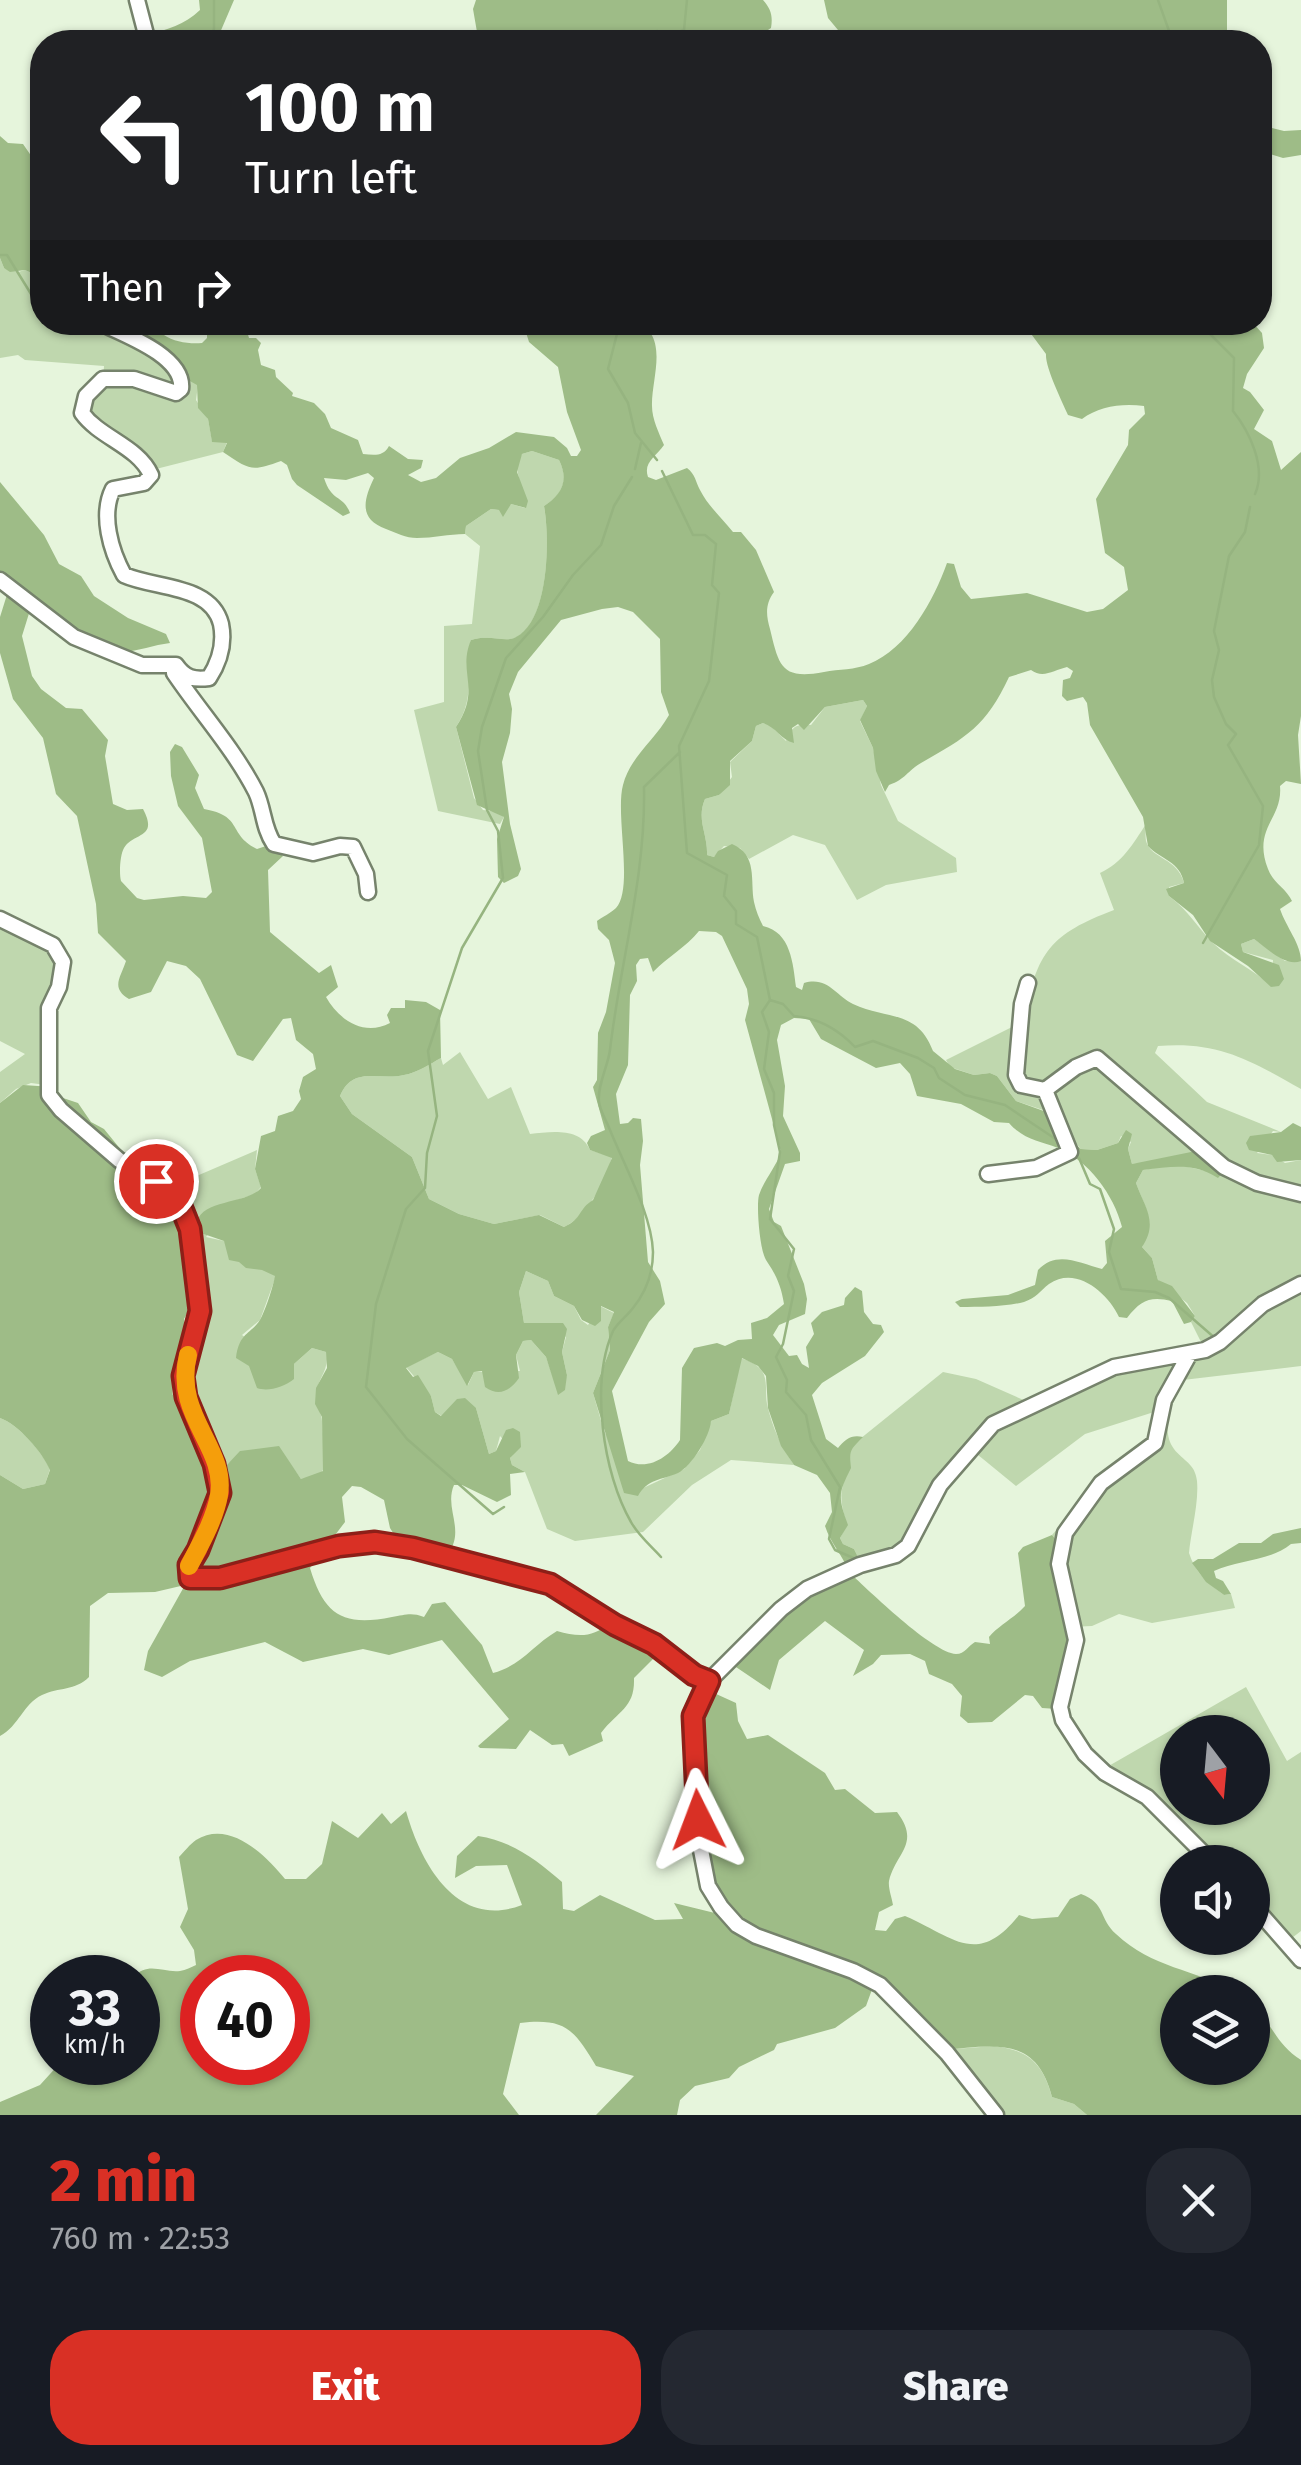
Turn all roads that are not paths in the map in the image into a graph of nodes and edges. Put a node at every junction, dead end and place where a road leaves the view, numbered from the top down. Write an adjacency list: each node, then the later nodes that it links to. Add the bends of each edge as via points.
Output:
1 (137, 0): 2 (street)
2 (145, 30)
3 (125, 335): 5 (street, via 176,367 182,380 176,393 134,379 103,379 86,396 82,412 94,430 146,464 151,475 144,483 112,489 106,502 113,554 124,576 180,590 210,604 219,617 222,650 209,678 184,676)
4 (0, 580): 5 (street, via 74,638 142,665)
5 (168, 664): 6 (street, via 258,796 274,844 313,853 353,848)
6 (368, 892)
7 (0, 919): 14 (street, via 52,946 63,962 49,1008 49,1095 119,1160 176,1194 190,1229 200,1311 183,1376 220,1493 189,1565 190,1578 220,1578 339,1546 413,1548 550,1584)
8 (1028, 982): 9 (street, via 1016,1074 1021,1085)
9 (1045, 1090): 10 (street, via 1070,1152 1036,1168); 11 (street, via 1098,1058 1224,1166 1256,1183)
10 (988, 1174)
11 (1301, 1194)
12 (1301, 1284): 13 (street, via 1263,1304 1220,1342)
13 (1189, 1355): 14 (street, via 1103,1371 992,1424 940,1485 908,1546 808,1588); 15 (street, via 1164,1400 1155,1443 1101,1482 1065,1533 1059,1564 1076,1640 1060,1707 1085,1754 1147,1797)
14 (709, 1681): 18 (street, via 692,1729 701,1850 708,1886 721,1907 756,1936 880,1985)
15 (1195, 1845)
16 (1270, 1925): 17 (street)
17 (1301, 1960)
18 (996, 2115)

